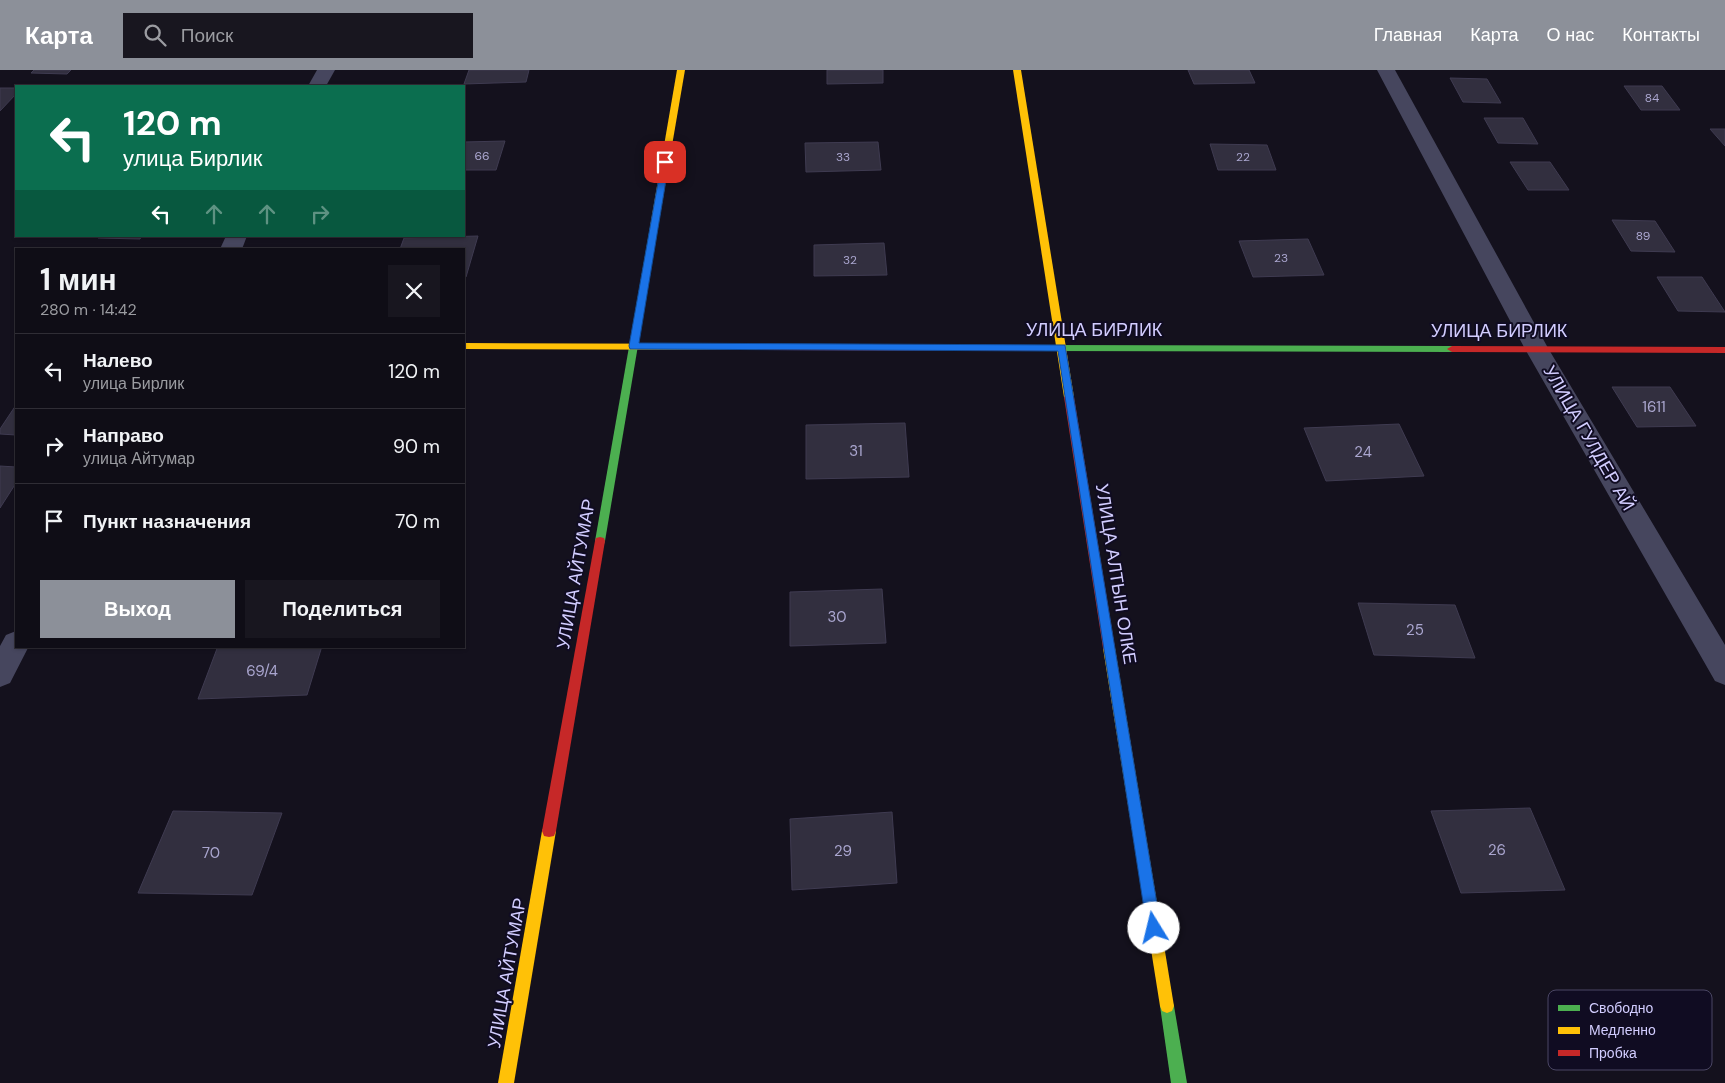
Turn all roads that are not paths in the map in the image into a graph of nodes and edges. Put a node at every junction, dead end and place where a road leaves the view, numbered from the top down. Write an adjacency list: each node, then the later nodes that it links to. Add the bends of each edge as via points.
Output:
1 (326, 70): 5 (street)
2 (681, 70): 7 (street, УЛИЦА АЙТУМАР)
3 (1017, 70): 8 (street, УЛИЦА АЛТЫН ОЛКЕ)
4 (1386, 70): 9 (street, УЛИЦА ГУЛДЕР АЙ)
5 (318, 85)
6 (465, 346): 7 (street, УЛИЦА БИРЛИК)
7 (633, 346): 8 (street, УЛИЦА БИРЛИК); 14 (street, УЛИЦА АЙТУМАР)
8 (1062, 348): 9 (street, УЛИЦА БИРЛИК); 15 (street, УЛИЦА АЛТЫН ОЛКЕ)
9 (1537, 349): 10 (street, УЛИЦА БИРЛИК); 12 (street, УЛИЦА ГУЛДЕР АЙ)
10 (1725, 350)
11 (15, 646): 13 (street)
12 (1725, 672)
13 (0, 674)
14 (506, 1083)
15 (1179, 1083)

